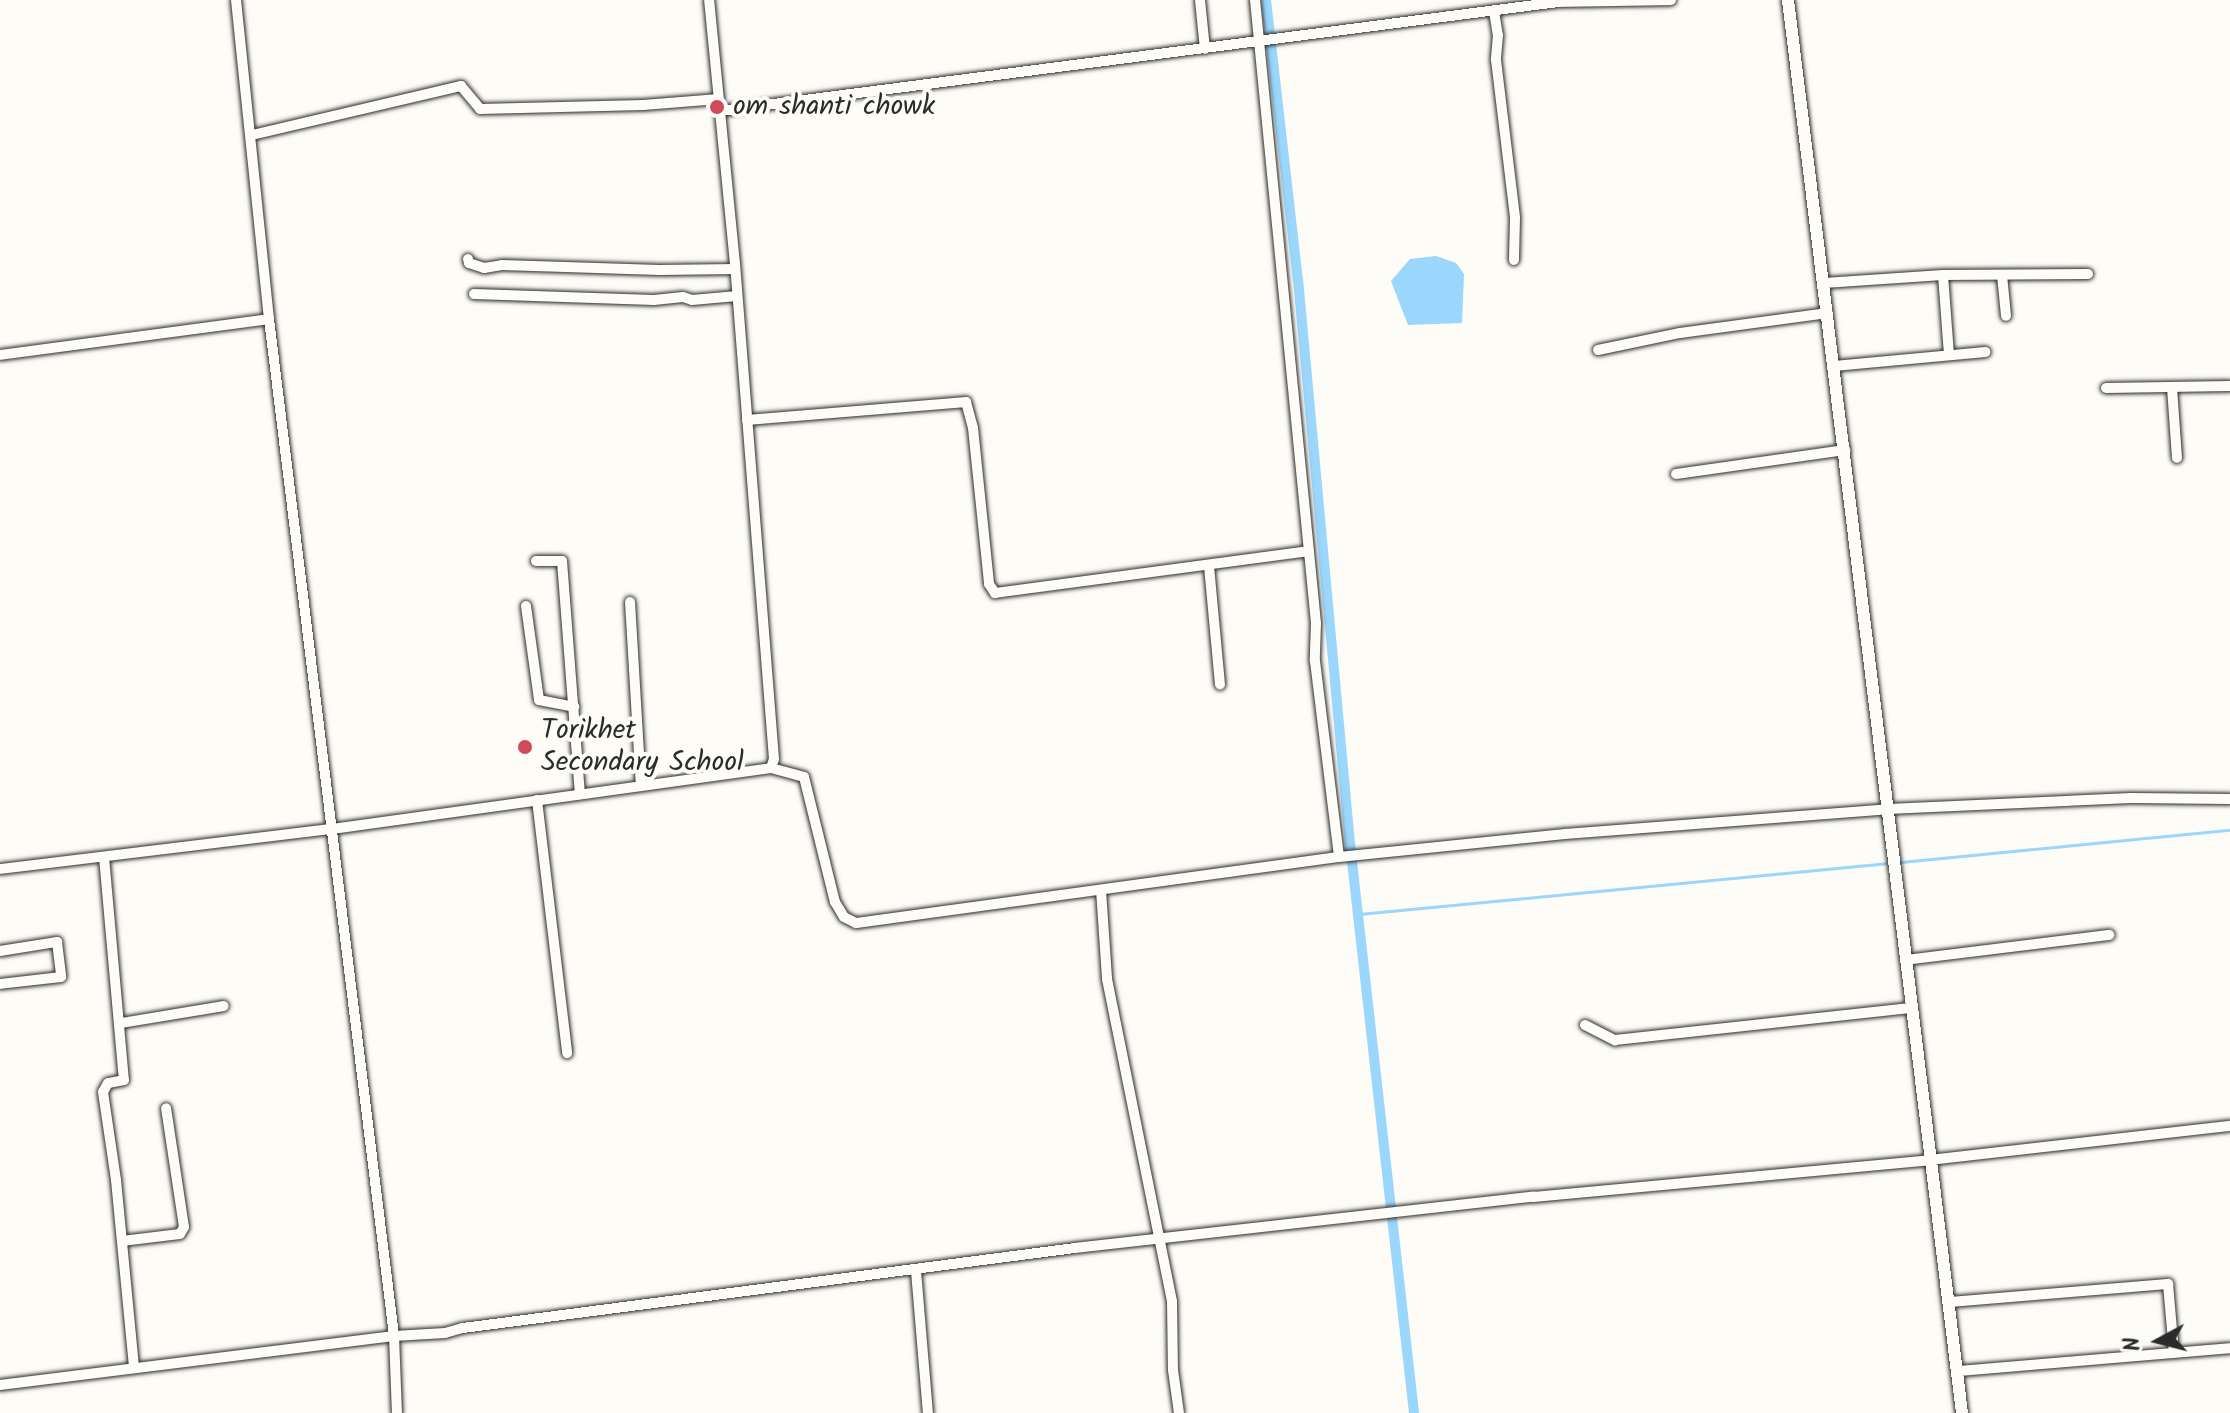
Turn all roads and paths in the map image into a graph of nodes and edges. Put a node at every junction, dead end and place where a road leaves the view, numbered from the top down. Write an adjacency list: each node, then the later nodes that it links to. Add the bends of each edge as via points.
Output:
1 (236, 0): 11 (street)
2 (709, 0): 10 (street)
3 (1200, 0): 9 (street)
4 (1255, 0): 8 (street)
5 (1671, 0): 7 (street, via 1558,2)
6 (1788, 0): 18 (street)
7 (1494, 11): 8 (street); 13 (street, via 1515,218)
8 (1260, 42): 9 (street); 36 (street)
9 (1205, 49): 10 (street)
10 (719, 105): 11 (street, via 480,109 461,86); 14 (street)
11 (252, 135): 23 (street)
12 (468, 259): 14 (street, via 484,268)
13 (1514, 260)
14 (735, 269): 20 (street)
15 (2088, 274): 17 (street)
16 (1943, 275): 17 (street); 18 (street); 27 (street)
17 (2002, 275): 22 (street)
18 (1824, 283): 21 (street)
19 (474, 294): 20 (street, via 654,300)
20 (737, 296): 32 (street)
21 (1828, 313): 24 (street); 28 (street)
22 (2006, 316)
23 (269, 319): 26 (street); 49 (street)
24 (1598, 350)
25 (1985, 352): 27 (street)
26 (0, 355)
27 (1949, 355): 28 (street)
28 (1834, 366): 33 (street)
29 (2230, 386): 31 (street)
30 (2106, 388): 31 (street)
31 (2172, 388): 34 (street)
32 (747, 420): 38 (street, via 966,402 989,584 995,593); 43 (street)
33 (1845, 450): 35 (street); 48 (street)
34 (2177, 458)
35 (1676, 474)
36 (1308, 551): 38 (street); 51 (street, via 1315,661)
37 (536, 561): 42 (street, via 562,561)
38 (1209, 566): 41 (street)
39 (630, 602): 44 (street)
40 (526, 606): 42 (street, via 539,700)
41 (1220, 684)
42 (574, 707): 45 (street)
43 (771, 768): 44 (street); 53 (street, via 804,777 835,902 844,917 856,923)
44 (641, 785): 45 (street)
45 (580, 794): 47 (street)
46 (2230, 799): 48 (street)
47 (537, 800): 49 (street); 62 (street)
48 (1888, 809): 51 (street); 56 (street)
49 (332, 829): 50 (street); 70 (street)
50 (104, 857): 52 (street); 60 (street)
51 (1343, 857): 53 (street)
52 (0, 869)
53 (1101, 890): 66 (street, via 1107,979)
54 (2109, 935): 56 (street)
55 (0, 951): 57 (street, via 57,942 61,977)
56 (1905, 960): 59 (street)
57 (0, 984)
58 (224, 1006): 60 (street)
59 (1910, 1008): 61 (street, via 1615,1040); 65 (street)
60 (121, 1023): 67 (street, via 124,1080 108,1083 103,1092)
61 (1585, 1025)
62 (567, 1053)
63 (166, 1108): 67 (street, via 184,1227 180,1234)
64 (2230, 1126): 65 (street)
65 (1930, 1160): 66 (street); 69 (street)
66 (1160, 1240): 68 (street); 78 (street, via 1172,1301)
67 (122, 1241): 73 (street)
68 (916, 1271): 70 (street); 77 (street)
69 (1949, 1302): 72 (street, via 2168,1284); 74 (street)
70 (394, 1336): 73 (street); 76 (street)
71 (2230, 1348): 72 (street)
72 (2174, 1353): 74 (street)
73 (134, 1368): 75 (street)
74 (1958, 1371): 79 (street)
75 (0, 1385)
76 (397, 1413)
77 (928, 1413)
78 (1179, 1413)
79 (1962, 1413)

